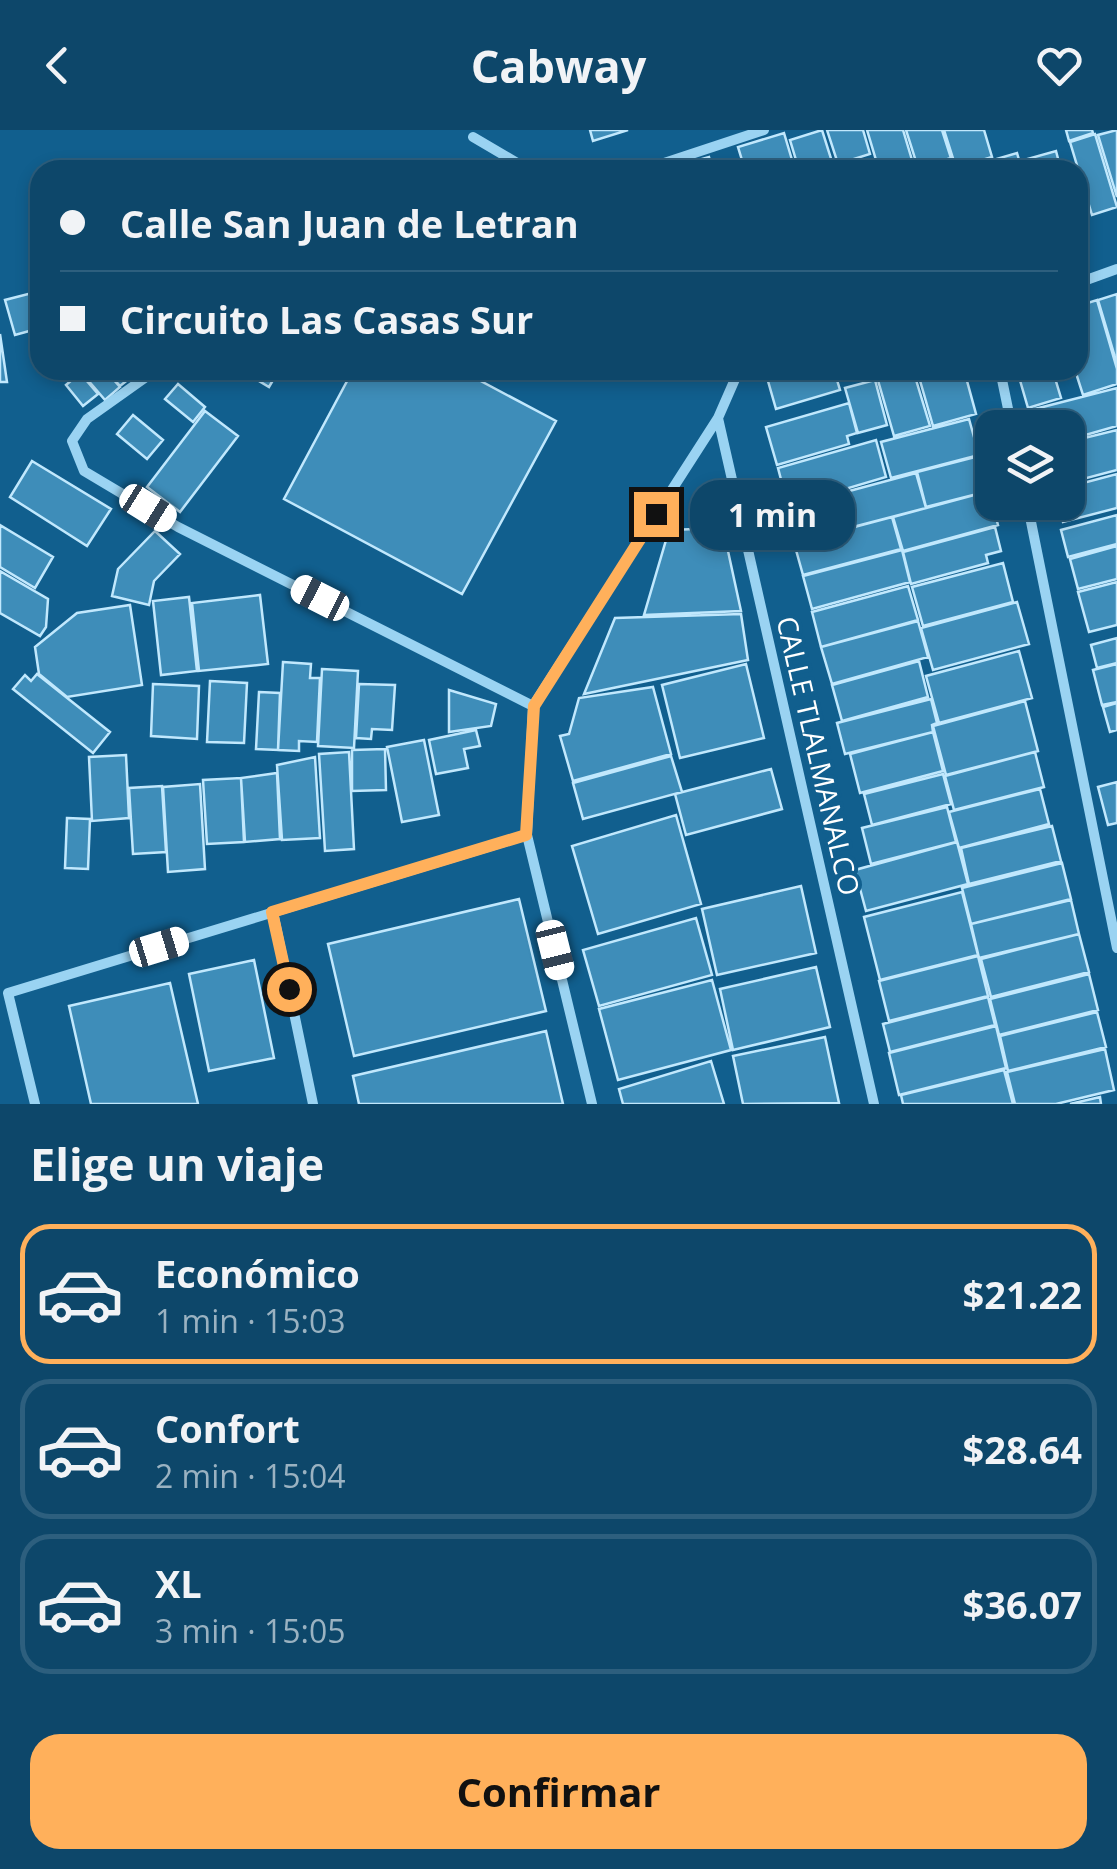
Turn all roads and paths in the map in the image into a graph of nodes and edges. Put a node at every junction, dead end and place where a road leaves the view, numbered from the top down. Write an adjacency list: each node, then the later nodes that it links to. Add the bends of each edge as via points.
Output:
1 (764, 130): 4 (street)
2 (472, 138): 3 (street)
3 (512, 160)
4 (686, 160)
5 (1117, 269): 6 (street)
6 (1088, 279)
7 (142, 380): 13 (street, via 87,419 72,441 84,471 178,527)
8 (735, 380): 11 (street)
9 (1002, 380): 10 (street)
10 (1008, 410)
11 (718, 418): 13 (street); 20 (street, CALLE TLALMANALCO)
12 (1031, 520): 16 (street)
13 (534, 706): 14 (street)
14 (526, 835): 15 (street); 19 (street)
15 (272, 912): 17 (street, via 8,994); 18 (street)
16 (1117, 948)
17 (35, 1104)
18 (314, 1104)
19 (592, 1104)
20 (874, 1104)

